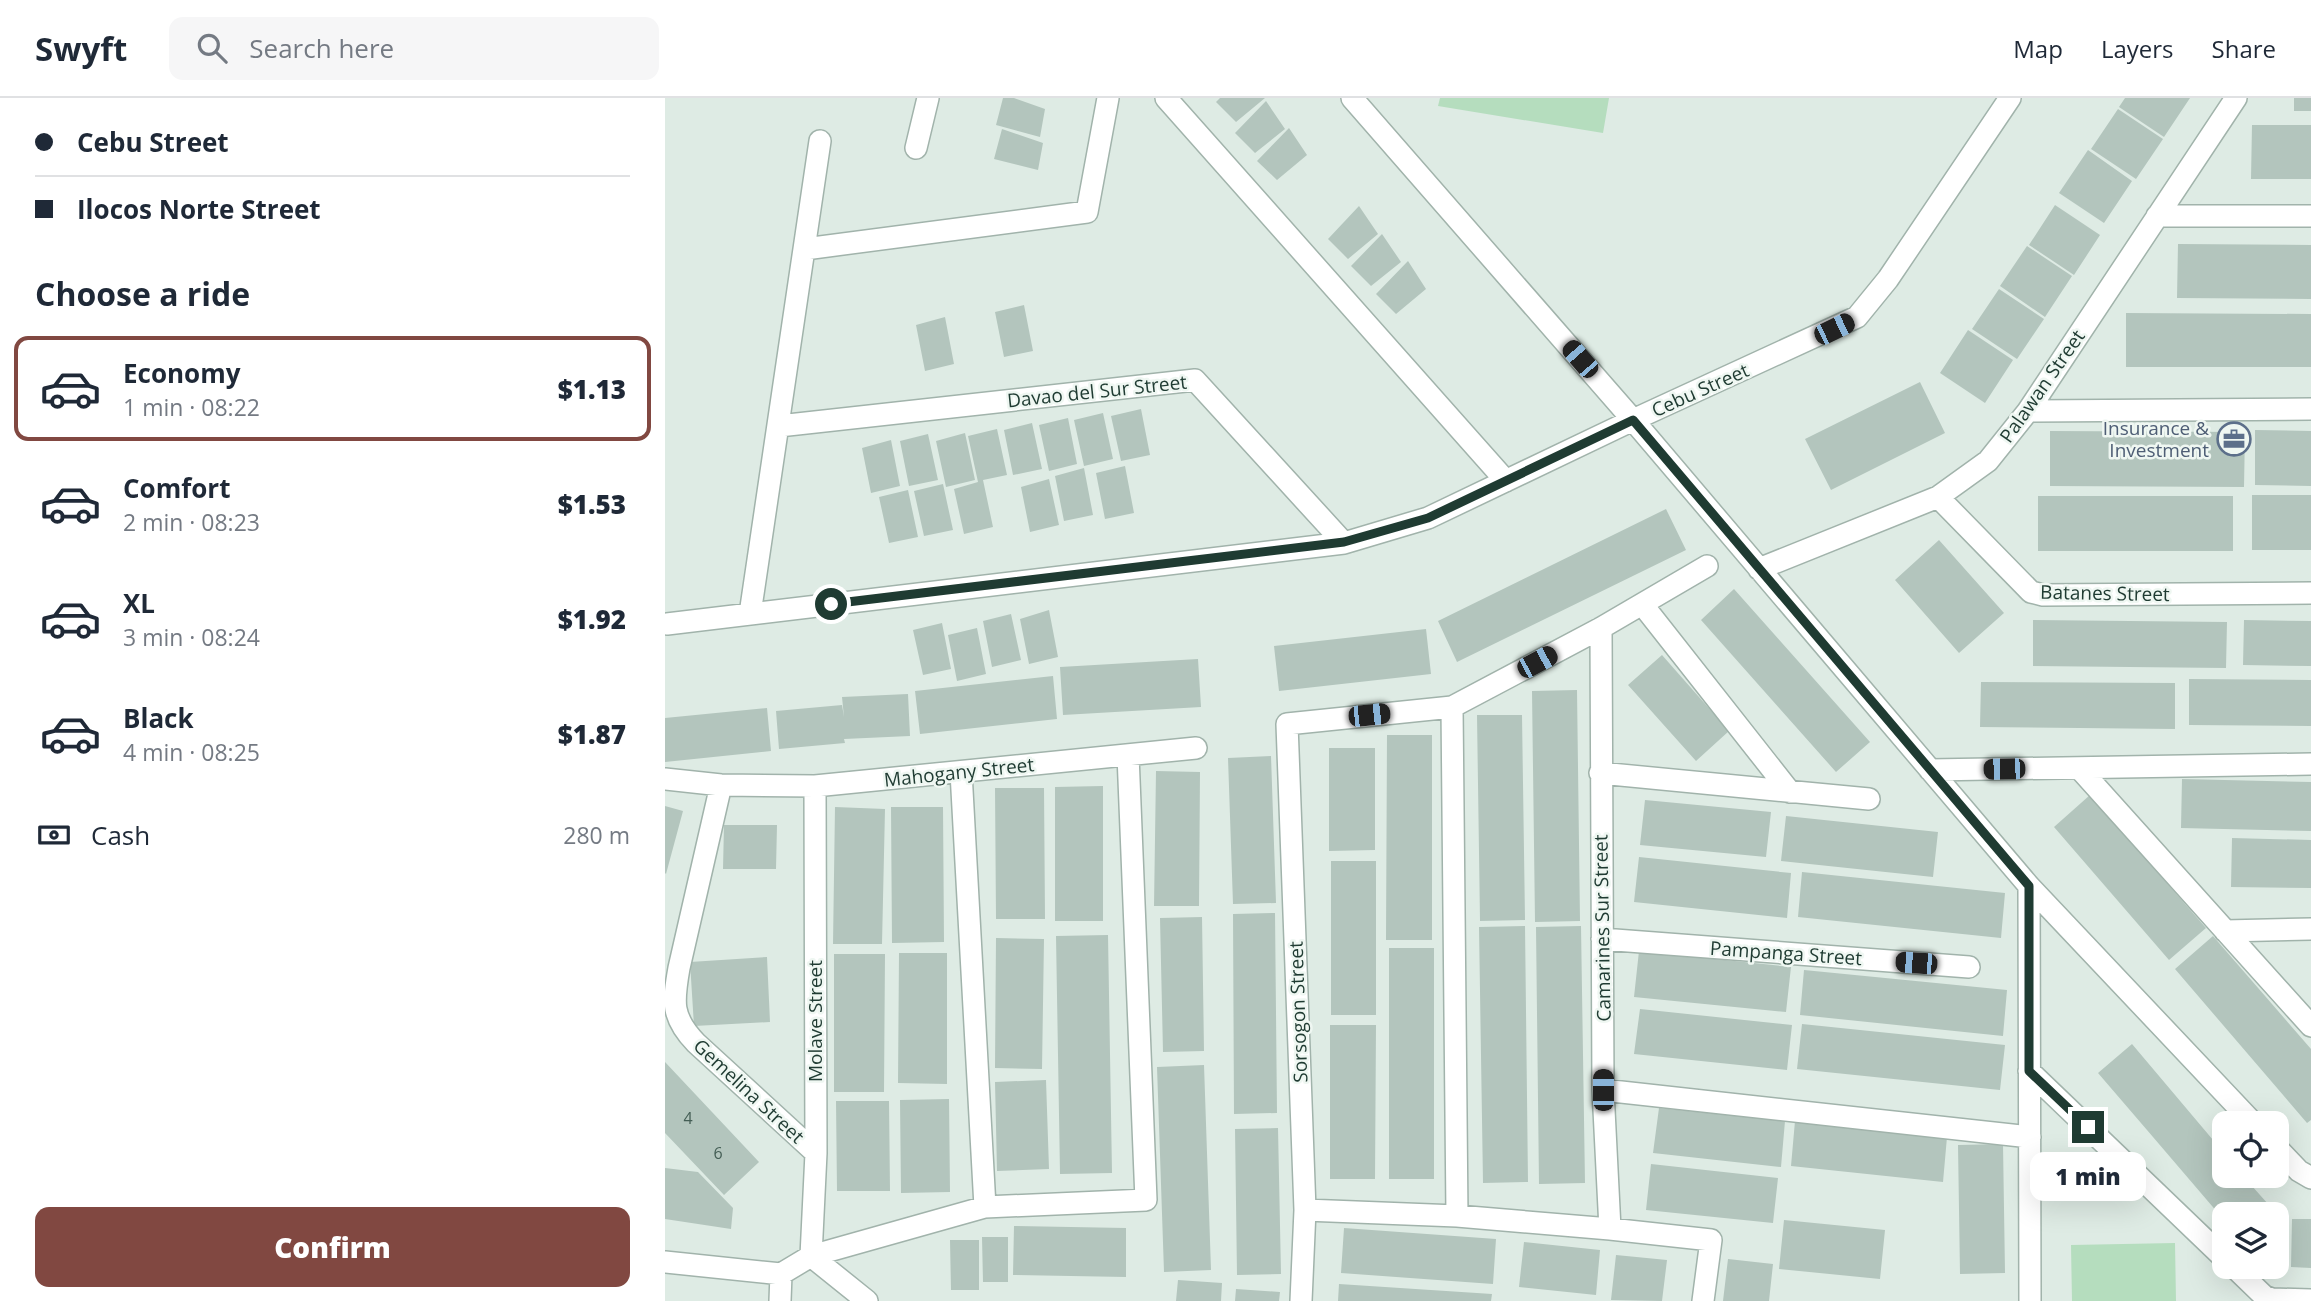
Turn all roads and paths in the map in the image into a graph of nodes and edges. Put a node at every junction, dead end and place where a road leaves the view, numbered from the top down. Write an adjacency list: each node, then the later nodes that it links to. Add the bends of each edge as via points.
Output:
1 (928, 98): 8 (street)
2 (1108, 98): 11 (street, via 1087,212)
3 (1166, 98): 16 (street)
4 (1352, 98): 14 (street)
5 (2010, 98): 14 (street, Cebu Street, via 1888,279 1857,317)
6 (2236, 98): 9 (street, Palawan Street)
7 (820, 141): 11 (street)
8 (916, 148)
9 (2157, 216): 10 (street); 13 (street, Palawan Street)
10 (2311, 216)
11 (804, 249): 15 (street)
12 (2311, 409): 13 (street)
13 (2028, 411): 17 (street, Palawan Street, via 1988,461)
14 (1633, 420): 16 (street, Cebu Street); 20 (street)
15 (779, 426): 18 (street, Davao del Sur Street, via 1195,380); 23 (street)
16 (1506, 481): 18 (street, Cebu Street, via 1428,518)
17 (1938, 497): 20 (street, Palawan Street); 21 (street, Batanes Street, via 2031,592)
18 (1344, 542): 23 (street, Cebu Street)
19 (1707, 566): 22 (street)
20 (1759, 569): 31 (street)
21 (2311, 593)
22 (1642, 604): 25 (street); 37 (street)
23 (750, 614): 24 (street, Cebu Street)
24 (667, 624)
25 (1601, 628): 26 (street); 33 (street, Camarines Sur Street)
26 (1452, 707): 53 (street, Sorsogon Street, via 1287,724); 54 (street)
27 (1196, 748): 28 (street, Mahogany Street)
28 (1128, 755): 32 (street, Mahogany Street); 52 (street, via 1146,1200)
29 (2311, 764): 30 (street)
30 (2079, 768): 31 (street); 41 (street)
31 (1930, 770): 39 (street)
32 (961, 772): 36 (street, Mahogany Street); 52 (street)
33 (1600, 773): 37 (street); 42 (street, Camarines Sur Street)
34 (665, 779): 35 (street, Mahogany Street)
35 (721, 785): 36 (street, Mahogany Street); 49 (street, Gemelina Street, via 679,968 675,1014 697,1043)
36 (815, 786): 49 (street, Molave Street)
37 (1790, 792): 38 (street)
38 (1869, 799)
39 (2029, 886): 45 (street); 47 (street)
40 (2311, 929): 41 (street)
41 (2225, 931): 44 (street)
42 (1602, 939): 43 (street, Pampanga Street); 46 (street, Camarines Sur Street)
43 (1969, 967)
44 (2311, 1027)
45 (2029, 1071): 48 (street); 56 (street)
46 (1603, 1090): 48 (street); 55 (street, Camarines Sur Street)
47 (2242, 1111)
48 (2030, 1137): 66 (street)
49 (816, 1153): 57 (street, Molave Street)
50 (2289, 1161): 51 (street)
51 (2311, 1178)
52 (985, 1207): 57 (street)
53 (1305, 1209): 54 (street); 64 (street, Sorsogon Street)
54 (1457, 1216): 55 (street)
55 (1610, 1228): 65 (street, via 1710,1240)
56 (2212, 1246)
57 (811, 1256): 59 (street); 63 (street)
58 (665, 1262): 59 (street)
59 (781, 1274): 62 (street)
60 (2246, 1279): 61 (street, via 2272,1299)
61 (2311, 1300)
62 (780, 1301)
63 (867, 1301)
64 (1301, 1301)
65 (1703, 1301)
66 (2030, 1301)

